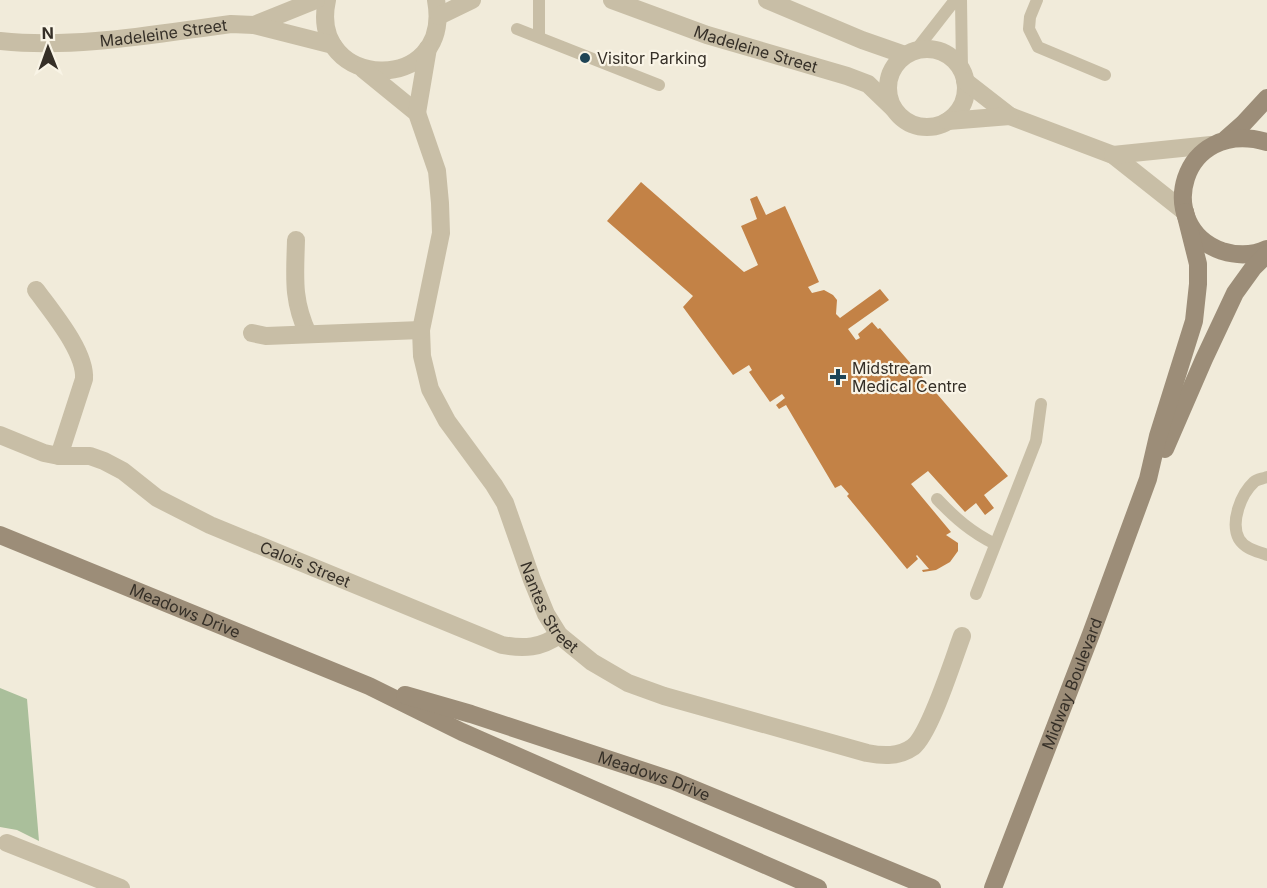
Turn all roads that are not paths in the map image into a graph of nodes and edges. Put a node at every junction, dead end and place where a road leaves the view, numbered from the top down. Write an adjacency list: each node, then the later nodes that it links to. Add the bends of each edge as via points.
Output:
1 (316, 0): 11 (street, Madeleine Street)
2 (327, 0): 15 (street, via 326,27)
3 (472, 0): 10 (street)
4 (539, 0): 13 (lane)
5 (612, 0): 23 (street, Madeleine Street, via 708,35 868,84)
6 (767, 0): 17 (street, Madeleine Street, via 862,40)
7 (955, 0): 17 (lane)
8 (961, 0): 19 (lane)
9 (1036, 0): 20 (lane, via 1029,29 1038,48)
10 (437, 8): 16 (street, via 436,33)
11 (254, 25): 14 (street, Madeleine Street, via 231,24 97,41); 15 (street, Madeleine Street)
12 (517, 29): 13 (lane)
13 (539, 37): 21 (lane)
14 (0, 41)
15 (333, 45): 18 (street, Madeleine Street, via 346,60)
16 (428, 48): 18 (street, via 402,69); 24 (street, Nantes Street)
17 (910, 52): 19 (street, Madeleine Street, via 937,50 947,54); 23 (street, via 890,73 888,97)
18 (363, 69): 24 (street)
19 (964, 75): 25 (street, Madeleine Street); 26 (street, via 963,102)
20 (1105, 75)
21 (659, 85)
22 (1267, 98): 27 (street, Midway Boulevard)
23 (893, 108): 26 (street, Madeleine Street, via 913,125 937,126)
24 (417, 113): 35 (street, Nantes Street, via 437,171 441,233)
25 (1010, 116): 26 (street, Madeleine Street); 29 (street, Madeleine Street)
26 (948, 121)
27 (1219, 142): 28 (street, via 1247,137); 29 (street, Madeleine Street); 30 (street, Midway Boulevard, via 1198,155 1189,169 1184,185)
28 (1267, 142)
29 (1113, 155): 30 (street, Madeleine Street)
30 (1185, 212): 32 (street, via 1195,232 1212,247 1233,255); 42 (street, Midway Boulevard, via 1198,264 1194,321)
31 (296, 240): 37 (street, via 295,293)
32 (1267, 249)
33 (1267, 254): 42 (street, Midway Boulevard, via 1235,293 1166,448)
34 (36, 290): 40 (street, via 80,353 85,370)
35 (421, 330): 37 (street); 48 (street, Nantes Street, via 430,389 447,421 506,503 532,580)
36 (252, 333): 37 (street)
37 (308, 334)
38 (1041, 404): 45 (lane, via 1036,441)
39 (0, 435): 40 (street, Calois Street)
40 (58, 456): 48 (street, Calois Street, via 90,456 104,461 157,498 201,521 502,645 521,649 549,643)
41 (1267, 477): 46 (lane, via 1256,480 1244,494 1235,522 1239,538 1249,549)
42 (1148, 479): 57 (street, Midway Boulevard)
43 (937, 499): 45 (lane, via 958,522)
44 (0, 535): 50 (street, Meadows Drive)
45 (995, 544): 47 (lane)
46 (1267, 555)
47 (976, 594)
48 (559, 635): 49 (street, Nantes Street, via 592,662 628,683 686,703 883,756 913,747 925,734)
49 (962, 636)
50 (369, 686): 51 (street, Meadows Drive, via 462,732); 56 (street, Meadows Drive, via 471,714 674,781)
51 (709, 840): 54 (street); 55 (street, Meadows Drive)
52 (7, 843): 53 (street)
53 (121, 888)
54 (799, 888)
55 (818, 888)
56 (932, 888)
57 (993, 888)

